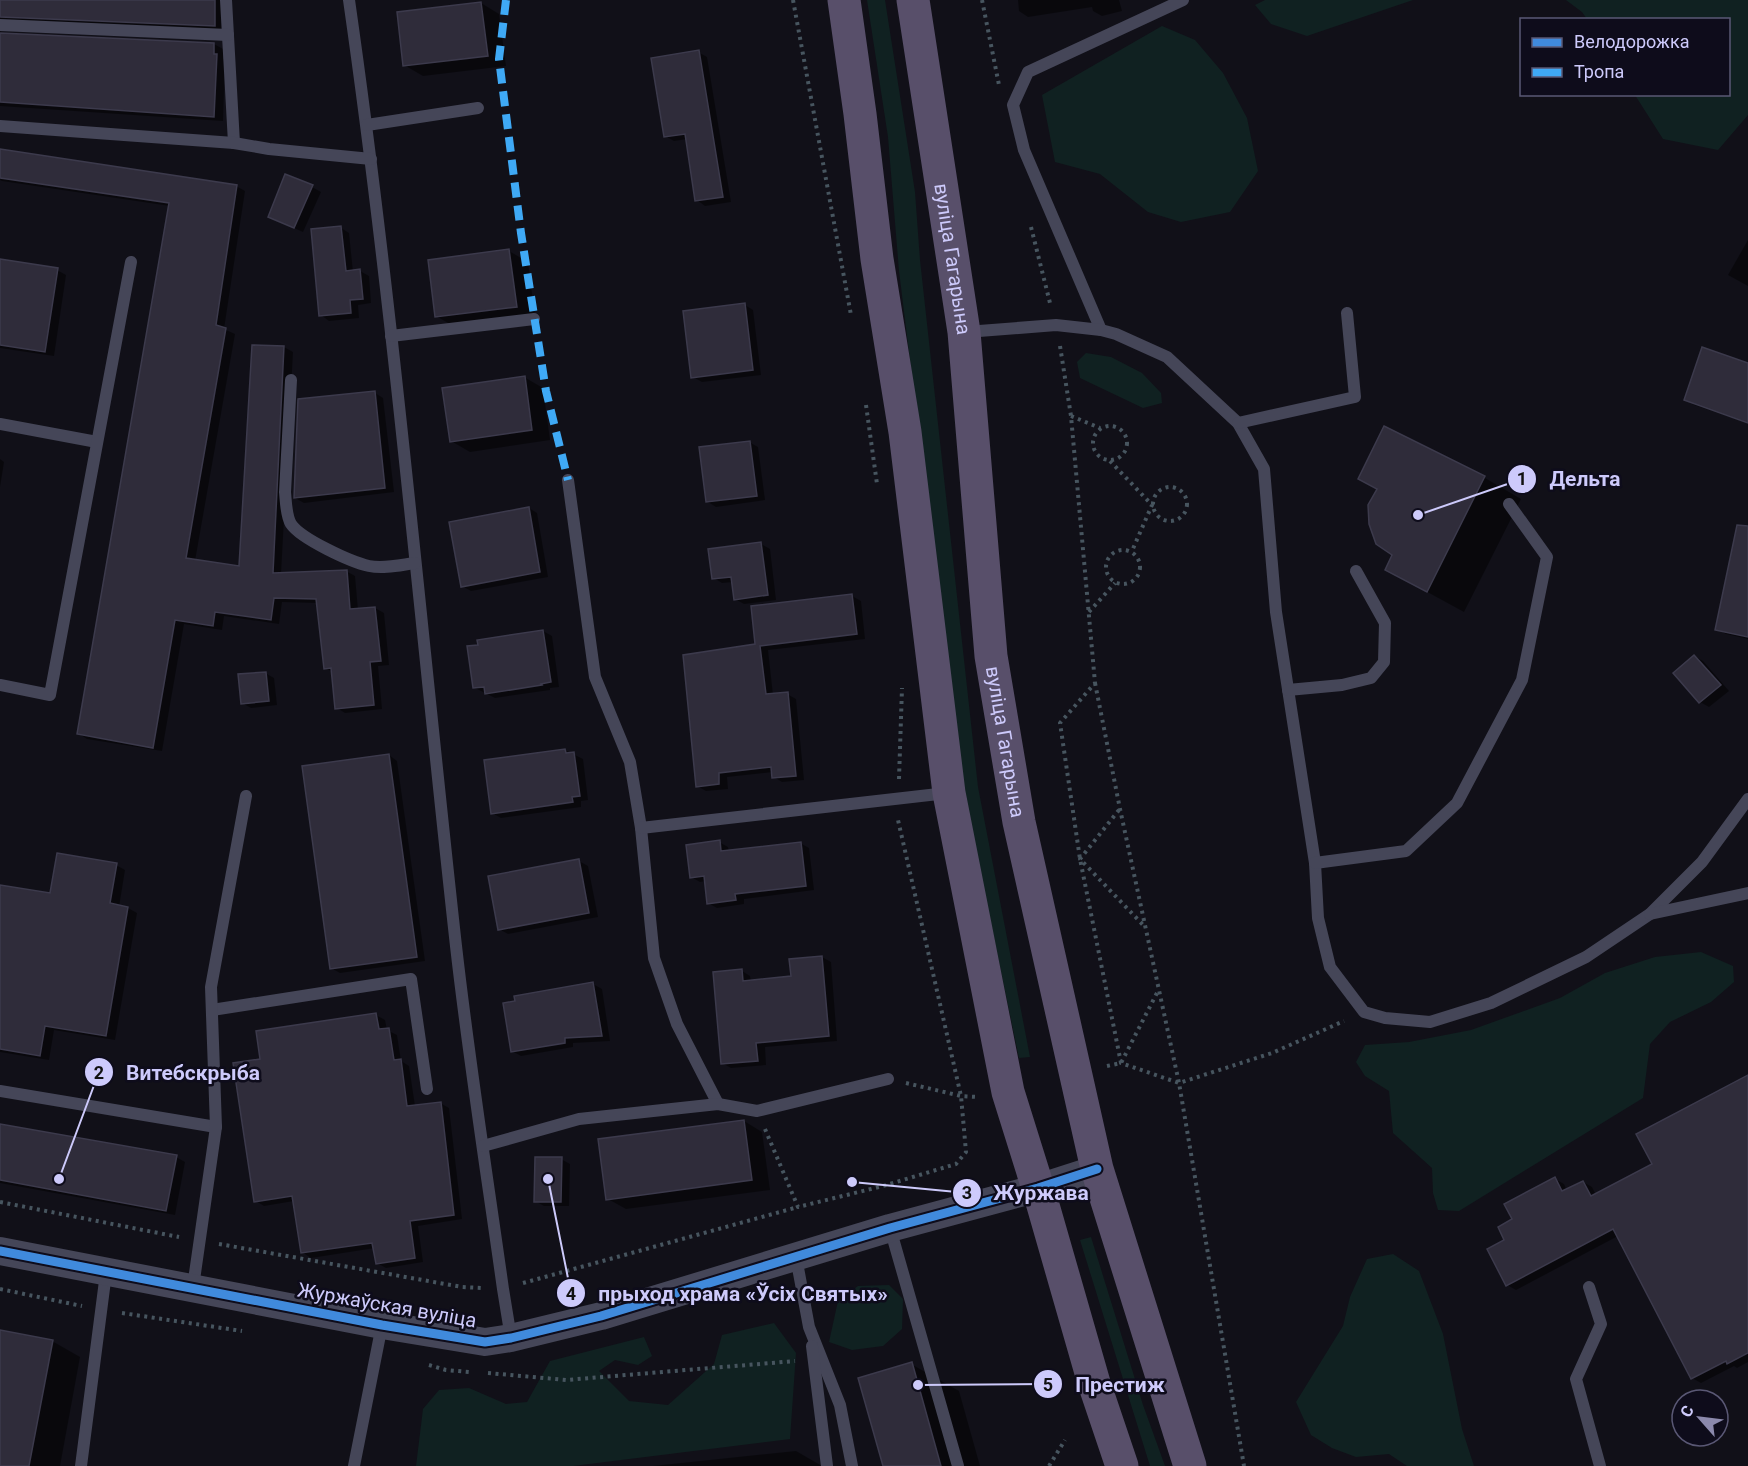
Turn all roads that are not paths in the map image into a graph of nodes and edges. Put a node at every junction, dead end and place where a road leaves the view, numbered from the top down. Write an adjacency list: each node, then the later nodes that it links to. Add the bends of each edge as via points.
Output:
1 (226, 0): 7 (lane)
2 (349, 0): 9 (lane)
3 (844, 0): 29 (main road)
4 (913, 0): 17 (main road, вуліца Гагарына)
5 (1183, 0): 16 (lane, via 1028,72 1013,105 1024,150)
6 (0, 26): 7 (lane)
7 (228, 35): 11 (lane)
8 (478, 108): 9 (lane)
9 (367, 125): 12 (lane)
10 (0, 126): 11 (lane)
11 (234, 143): 12 (lane)
12 (371, 159): 18 (lane)
13 (131, 262): 22 (lane)
14 (1347, 313): 20 (lane, via 1355,397)
15 (534, 319): 18 (lane)
16 (1101, 330): 17 (lane, via 1056,325); 20 (lane, via 1167,357)
17 (964, 332): 43 (main road, вуліца Гагарына, via 991,656 1019,822)
18 (391, 336): 25 (lane)
19 (291, 380): 25 (lane, via 285,492 291,524 318,544 368,566)
20 (1238, 423): 28 (lane, via 1264,469 1276,612)
21 (0, 424): 22 (lane)
22 (97, 442): 27 (lane, via 50,696)
23 (568, 480): 32 (lane, via 595,677 630,762)
24 (1509, 504): 33 (lane, via 1547,557 1522,680 1456,803 1406,851)
25 (415, 563): 42 (lane, via 456,951)
26 (1356, 571): 28 (lane, via 1385,623 1384,662 1371,678)
27 (0, 685)
28 (1288, 690): 33 (lane)
29 (949, 793): 32 (lane); 44 (main road, via 1008,1092)
30 (246, 796): 36 (lane, via 211,987)
31 (1748, 799): 35 (lane, via 1702,862)
32 (641, 828): 40 (lane, via 654,958 677,1024)
33 (1315, 863): 35 (lane, via 1318,918 1330,967 1364,1012 1385,1018 1430,1022 1491,1003 1586,957)
34 (1748, 893): 35 (lane)
35 (1650, 914)
36 (212, 1010): 38 (lane, via 411,979); 41 (lane)
37 (888, 1079): 40 (lane, via 757,1111)
38 (427, 1089)
39 (0, 1091): 41 (lane)
40 (718, 1104): 42 (lane, via 579,1119)
41 (216, 1127): 49 (lane)
42 (483, 1146): 53 (lane)
43 (1097, 1169): 44 (street, Журжаўская вуліца); 60 (main road, вуліца Гагарына)
44 (1038, 1188): 45 (street, Журжаўская вуліца); 59 (main road)
45 (890, 1228): 47 (street, Журжаўская вуліца); 58 (lane)
46 (0, 1251): 48 (street, Журжаўская вуліца)
47 (796, 1257): 52 (lane); 53 (street, Журжаўская вуліца, via 601,1316)
48 (106, 1272): 49 (street, Журжаўская вуліца); 54 (lane)
49 (193, 1287): 51 (street, Журжаўская вуліца)
50 (1589, 1287): 61 (lane, via 1601,1324 1576,1379)
51 (382, 1325): 53 (street, Журжаўская вуліца, via 485,1342); 55 (lane)
52 (809, 1327): 56 (lane); 57 (lane, via 840,1405)
53 (511, 1338)
54 (81, 1466)
55 (354, 1466)
56 (827, 1466)
57 (852, 1466)
58 (958, 1466)
59 (1122, 1466)
60 (1190, 1466)
61 (1600, 1466)

